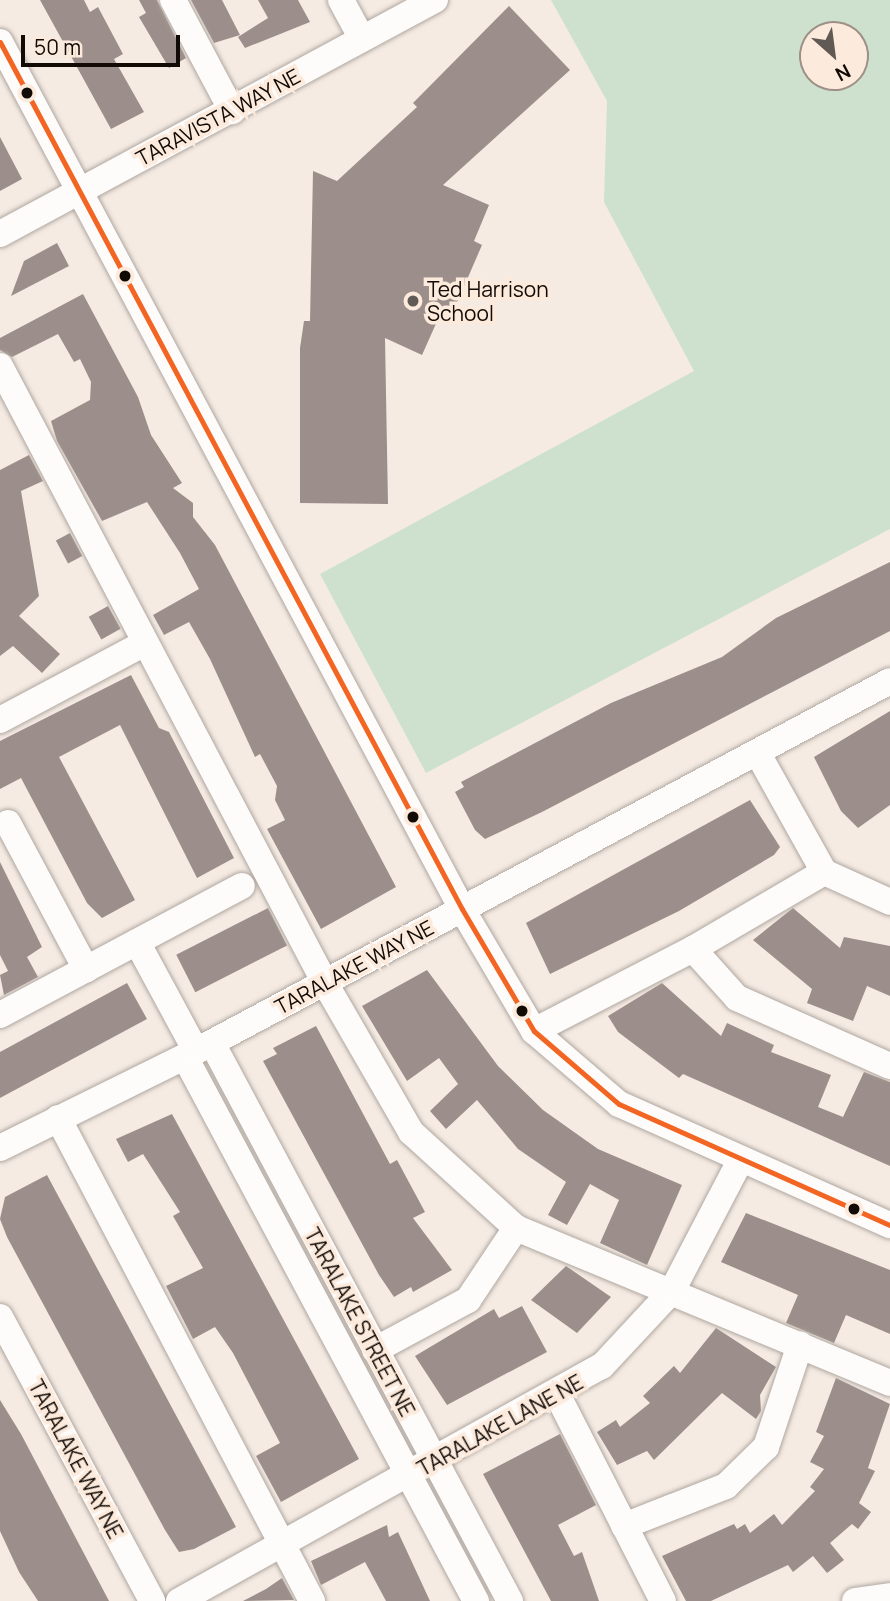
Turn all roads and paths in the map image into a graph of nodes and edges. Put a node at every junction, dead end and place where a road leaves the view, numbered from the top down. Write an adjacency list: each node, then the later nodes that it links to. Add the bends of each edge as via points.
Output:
1 (173, 0): 6 (street)
2 (341, 0): 4 (street)
3 (435, 0): 4 (street, TARAVISTA WAY NE)
4 (362, 39): 6 (street, TARAVISTA WAY NE)
5 (0, 42): 7 (street)
6 (232, 111): 7 (street, TARAVISTA WAY NE)
7 (80, 191): 8 (street, TARAVISTA WAY NE); 18 (street)
8 (0, 234)
9 (0, 366): 10 (street)
10 (145, 643): 12 (street); 22 (street)
11 (889, 683): 13 (street, TARALAKE WAY NE)
12 (0, 720)
13 (757, 752): 15 (street); 18 (street, TARALAKE WAY NE)
14 (8, 823): 21 (street)
15 (824, 872): 17 (street); 20 (street)
16 (242, 886): 19 (street)
17 (890, 902)
18 (462, 909): 22 (street, TARALAKE WAY NE); 24 (street)
19 (136, 943): 21 (street); 25 (street)
20 (693, 949): 24 (street); 26 (street, via 737,998)
21 (86, 969): 23 (street)
22 (325, 983): 25 (street, TARALAKE WAY NE); 31 (street, via 411,1132)
23 (0, 1015)
24 (534, 1031): 29 (street, via 619,1104)
25 (198, 1050): 27 (street, TARALAKE WAY NE); 35 (street, TARALAKE STREET NE); 39 (street, TARALAKE STREET NE)
26 (890, 1066)
27 (58, 1118): 28 (street, TARALAKE WAY NE); 41 (street)
28 (0, 1148)
29 (740, 1163): 30 (street); 32 (street, TARALAKE LANE NE)
30 (890, 1225)
31 (516, 1228): 32 (street); 35 (street, via 468,1300)
32 (672, 1291): 34 (street); 37 (street, TARALAKE LANE NE, via 642,1330)
33 (0, 1317): 43 (street, TARALAKE WAY NE)
34 (800, 1345): 36 (street); 40 (street, via 766,1447 726,1486)
35 (375, 1350): 38 (street, TARALAKE STREET NE)
36 (890, 1383)
37 (558, 1396): 38 (street, TARALAKE LANE NE); 40 (street)
38 (434, 1462): 39 (street, TARALAKE LANE NE); 47 (street, TARALAKE STREET NE)
39 (409, 1475): 41 (street, TARALAKE LANE NE); 46 (street, TARALAKE STREET NE)
40 (624, 1526): 48 (street)
41 (282, 1545): 44 (street, TARALAKE LANE NE); 45 (street)
42 (890, 1596): 49 (street)
43 (152, 1601)
44 (179, 1601)
45 (312, 1601)
46 (476, 1601)
47 (510, 1601)
48 (663, 1601)
49 (855, 1601)

